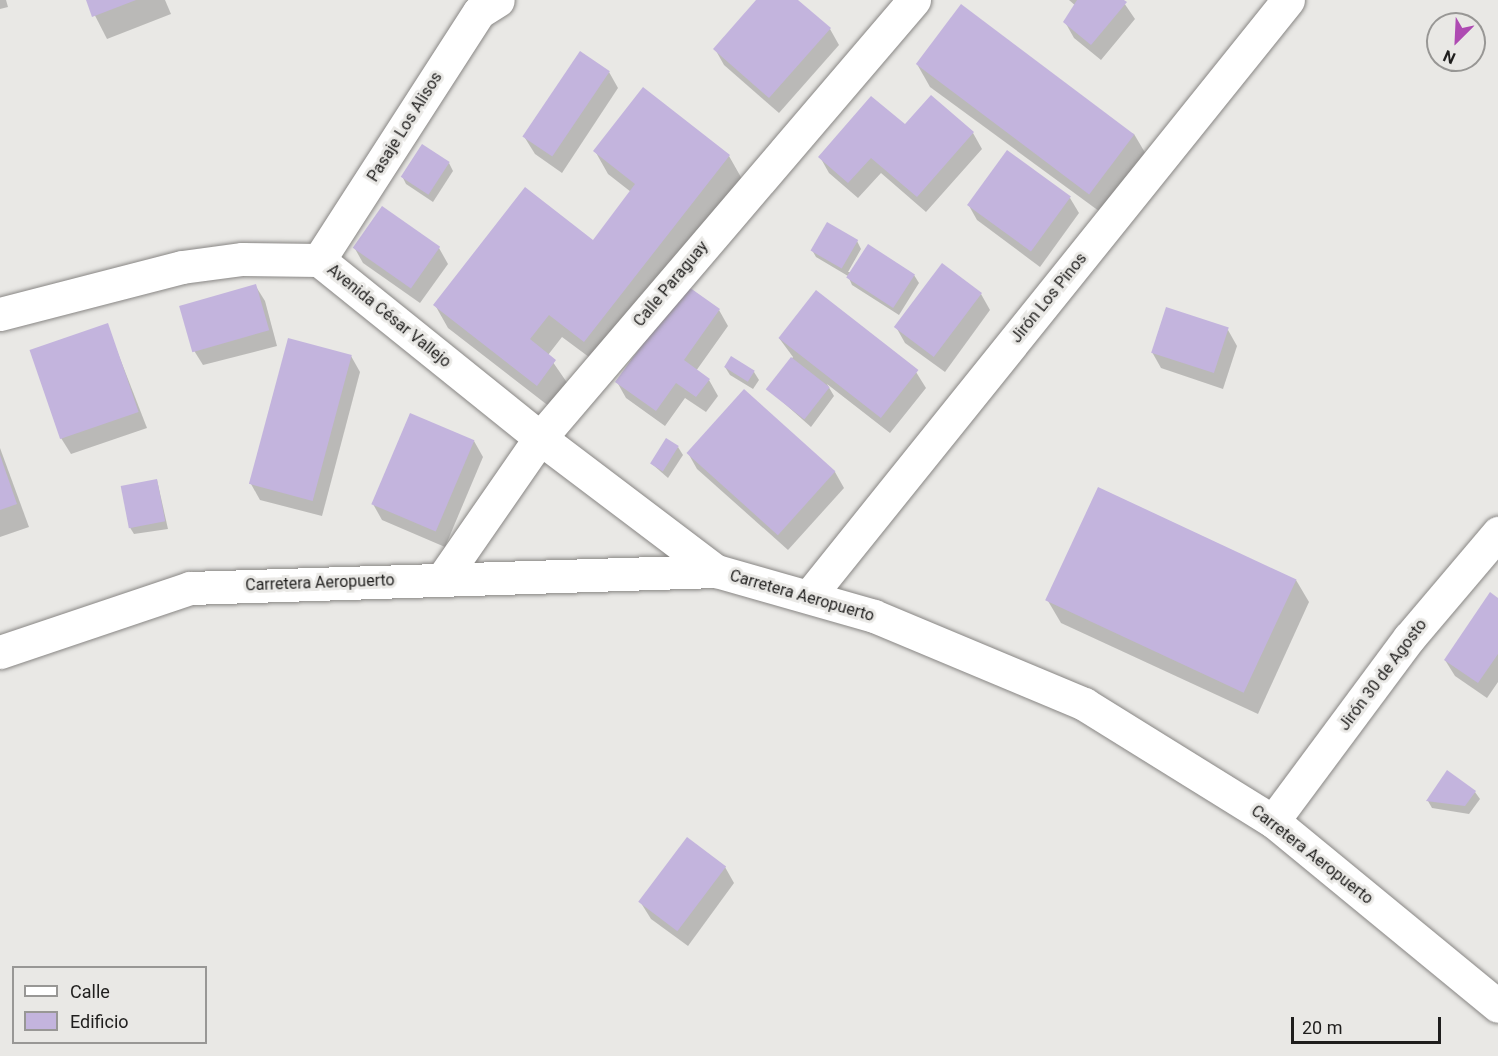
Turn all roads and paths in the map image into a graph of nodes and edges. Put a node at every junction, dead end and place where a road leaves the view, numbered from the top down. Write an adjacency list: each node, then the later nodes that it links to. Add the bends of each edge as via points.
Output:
1 (498, 0): 4 (street, Pasaje Los Alisos, via 479,12)
2 (914, 0): 6 (street, Calle Paraguay)
3 (1288, 0): 10 (street, Jirón Los Pinos)
4 (319, 260): 5 (street, Avenida César Vallejo, via 242,259 182,267); 6 (street, Avenida César Vallejo)
5 (0, 314)
6 (540, 438): 8 (street, Avenida César Vallejo); 9 (street, Calle Paraguay)
7 (1498, 532): 12 (street, Jirón 30 de Agosto, via 1409,638)
8 (716, 572): 9 (street, Carretera Aeropuerto); 10 (street, Carretera Aeropuerto)
9 (443, 578): 11 (street, Carretera Aeropuerto, via 190,588)
10 (810, 596): 12 (street, Carretera Aeropuerto, via 874,616 1084,704)
11 (0, 652)
12 (1273, 821): 13 (street, Carretera Aeropuerto)
13 (1498, 1005)

